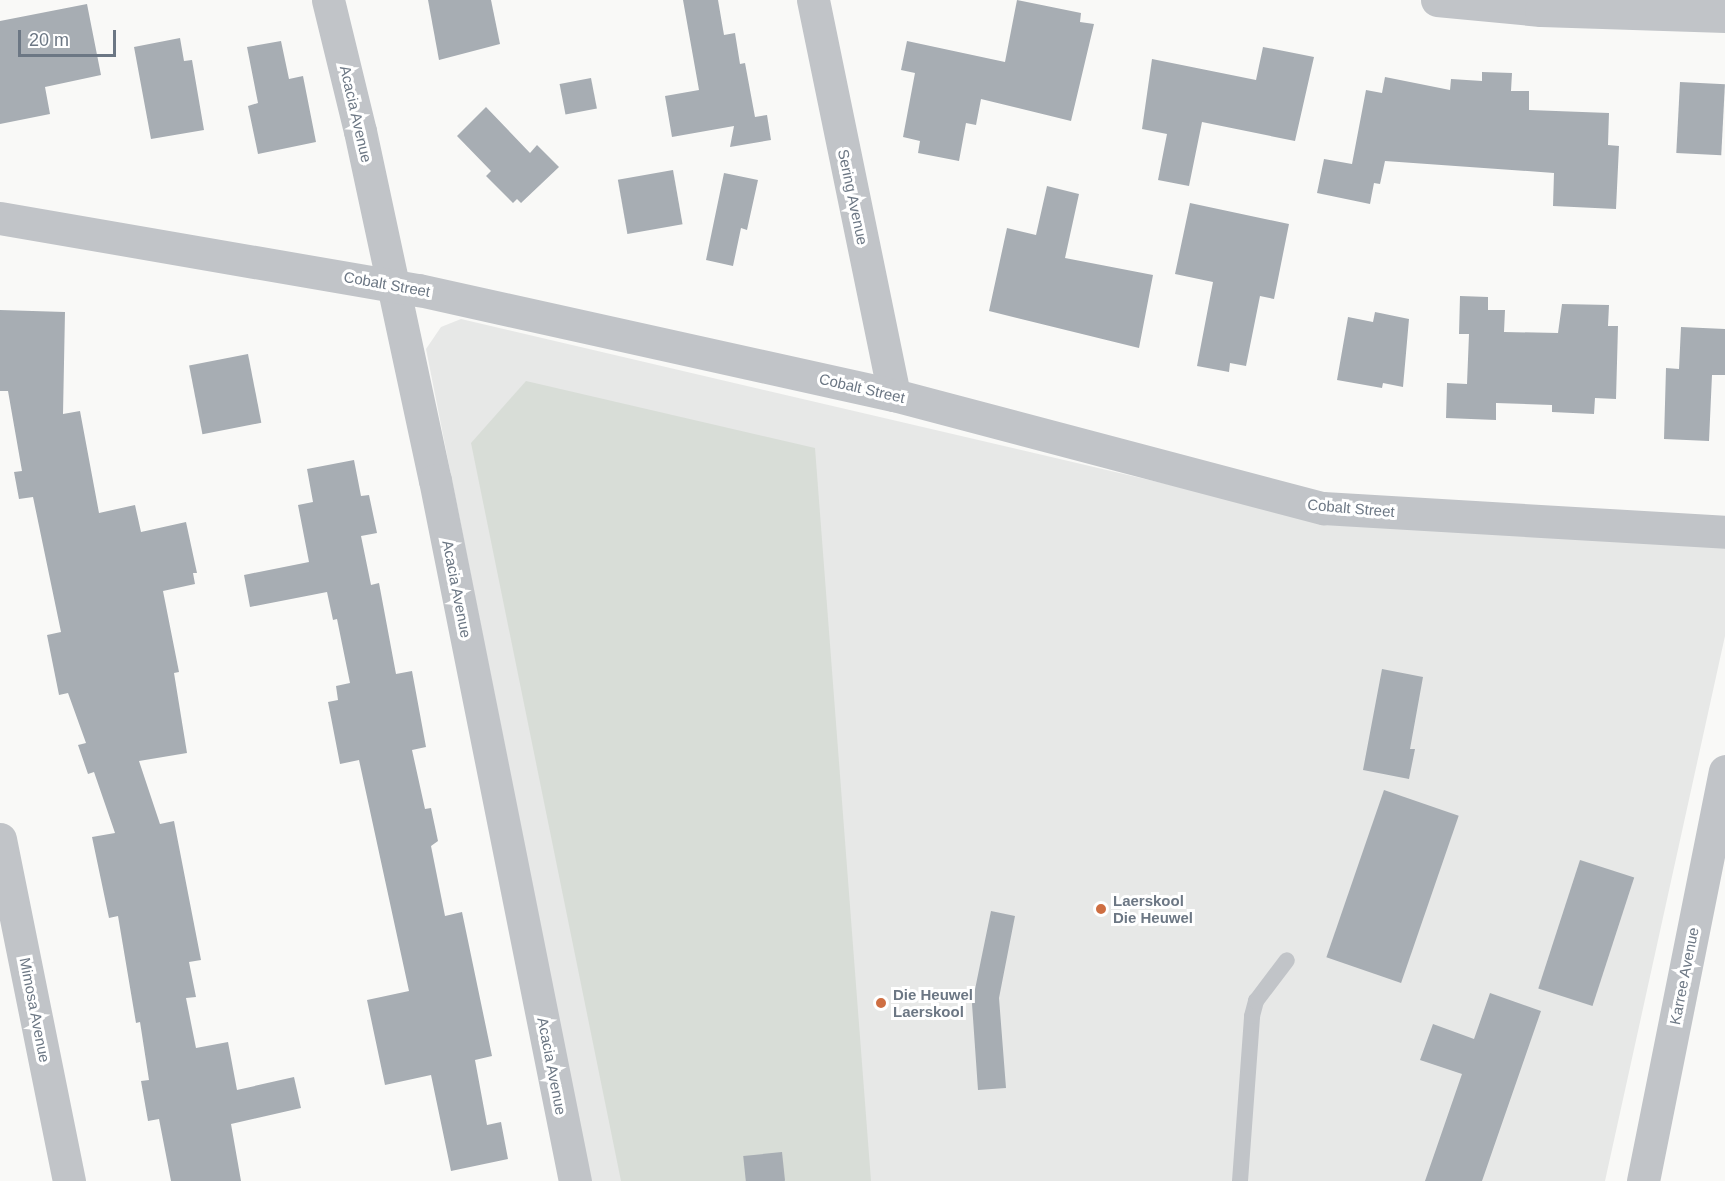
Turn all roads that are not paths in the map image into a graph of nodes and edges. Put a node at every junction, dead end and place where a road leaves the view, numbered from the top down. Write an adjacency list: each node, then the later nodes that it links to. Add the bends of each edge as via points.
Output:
1 (328, 0): 6 (street, Acacia Avenue)
2 (813, 0): 7 (street, Sering Avenue)
3 (1437, 0): 4 (street, via 1540,10)
4 (1725, 16)
5 (0, 218): 6 (street, Cobalt Street)
6 (393, 285): 7 (street, Cobalt Street); 13 (street, Acacia Avenue)
7 (894, 395): 8 (street, Cobalt Street, via 1323,508)
8 (1725, 532)
9 (1725, 771): 15 (street, Karree Avenue)
10 (0, 839): 12 (street, Mimosa Avenue)
11 (1287, 960): 14 (lane, via 1256,1000 1252,1016)
12 (69, 1181)
13 (575, 1181)
14 (1240, 1181)
15 (1643, 1181)

